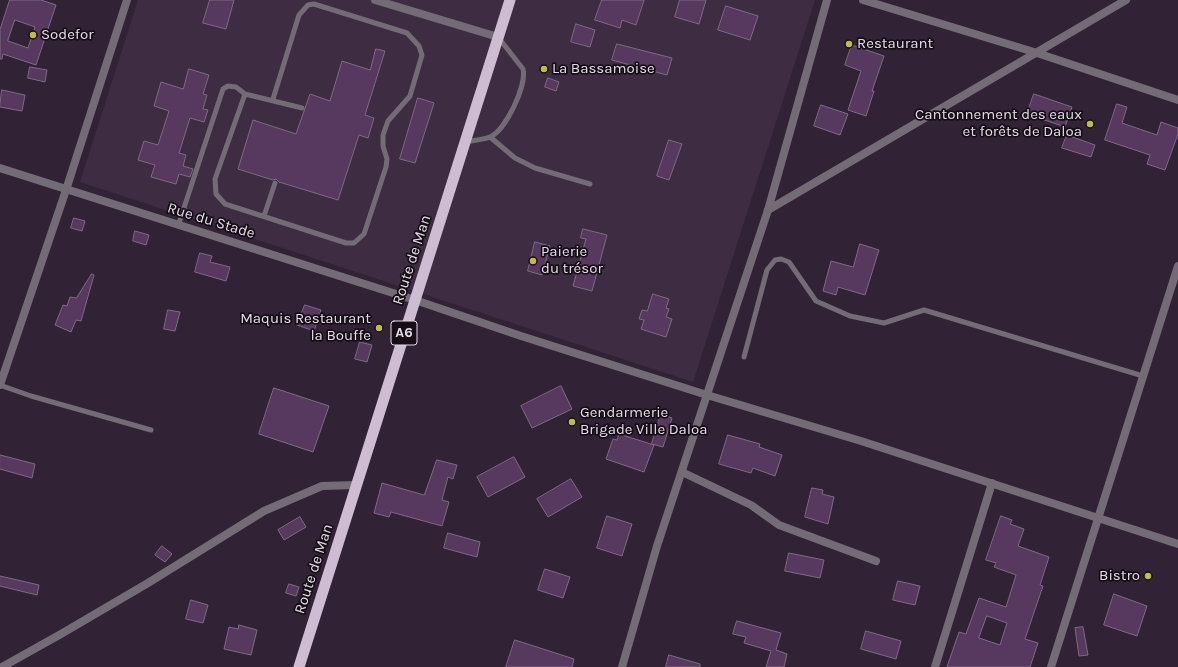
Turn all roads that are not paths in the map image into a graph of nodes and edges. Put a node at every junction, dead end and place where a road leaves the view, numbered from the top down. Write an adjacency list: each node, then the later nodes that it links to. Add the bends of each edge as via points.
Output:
1 (127, 0): 18 (street)
2 (375, 0): 7 (street)
3 (510, 0): 7 (highway, Route de Man / A6)
4 (826, 0): 19 (street)
5 (863, 0): 8 (street)
6 (1126, 0): 8 (street)
7 (498, 37): 13 (lane, via 523,69 524,74 516,104 497,132); 14 (highway, Route de Man / A6)
8 (1034, 52): 11 (street); 19 (street)
9 (245, 94): 10 (lane); 20 (lane, via 215,179 216,194 225,204); 21 (lane, via 236,87 228,86 223,90)
10 (273, 99): 12 (lane); 20 (lane, via 300,15 308,5 314,4 407,33 420,46 422,55 410,96 388,121 383,135 386,167 364,234 360,239 354,243 346,243)
11 (1178, 100)
12 (302, 108)
13 (490, 137): 14 (lane); 17 (lane, via 515,158)
14 (465, 142): 23 (highway, Route de Man / A6)
15 (0, 168): 18 (street, Rue du Stade)
16 (275, 183): 20 (lane)
17 (590, 184)
18 (66, 190): 21 (street, Rue du Stade); 26 (street)
19 (768, 210): 27 (street)
20 (264, 216)
21 (178, 226): 23 (street, Rue du Stade)
22 (1178, 266): 25 (street)
23 (415, 300): 27 (street, Rue du Stade); 31 (highway, Route de Man / A6)
24 (744, 356): 25 (lane, via 766,270 774,260 781,259 789,262 816,300 850,316 884,323 924,310)
25 (1143, 376): 32 (street)
26 (0, 385): 28 (lane)
27 (707, 395): 29 (street); 30 (street, Rue du Stade)
28 (151, 430)
29 (682, 472): 34 (street, via 751,505 779,525); 37 (street, via 657,546)
30 (992, 483): 32 (street, Rue du Stade); 38 (street)
31 (356, 485): 35 (street, via 322,486 264,511 141,587); 36 (highway, Route de Man / A6)
32 (1097, 518): 33 (street, Rue du Stade); 39 (street)
33 (1178, 544)
34 (876, 561)
35 (2, 667)
36 (299, 667)
37 (622, 667)
38 (935, 667)
39 (1051, 667)

